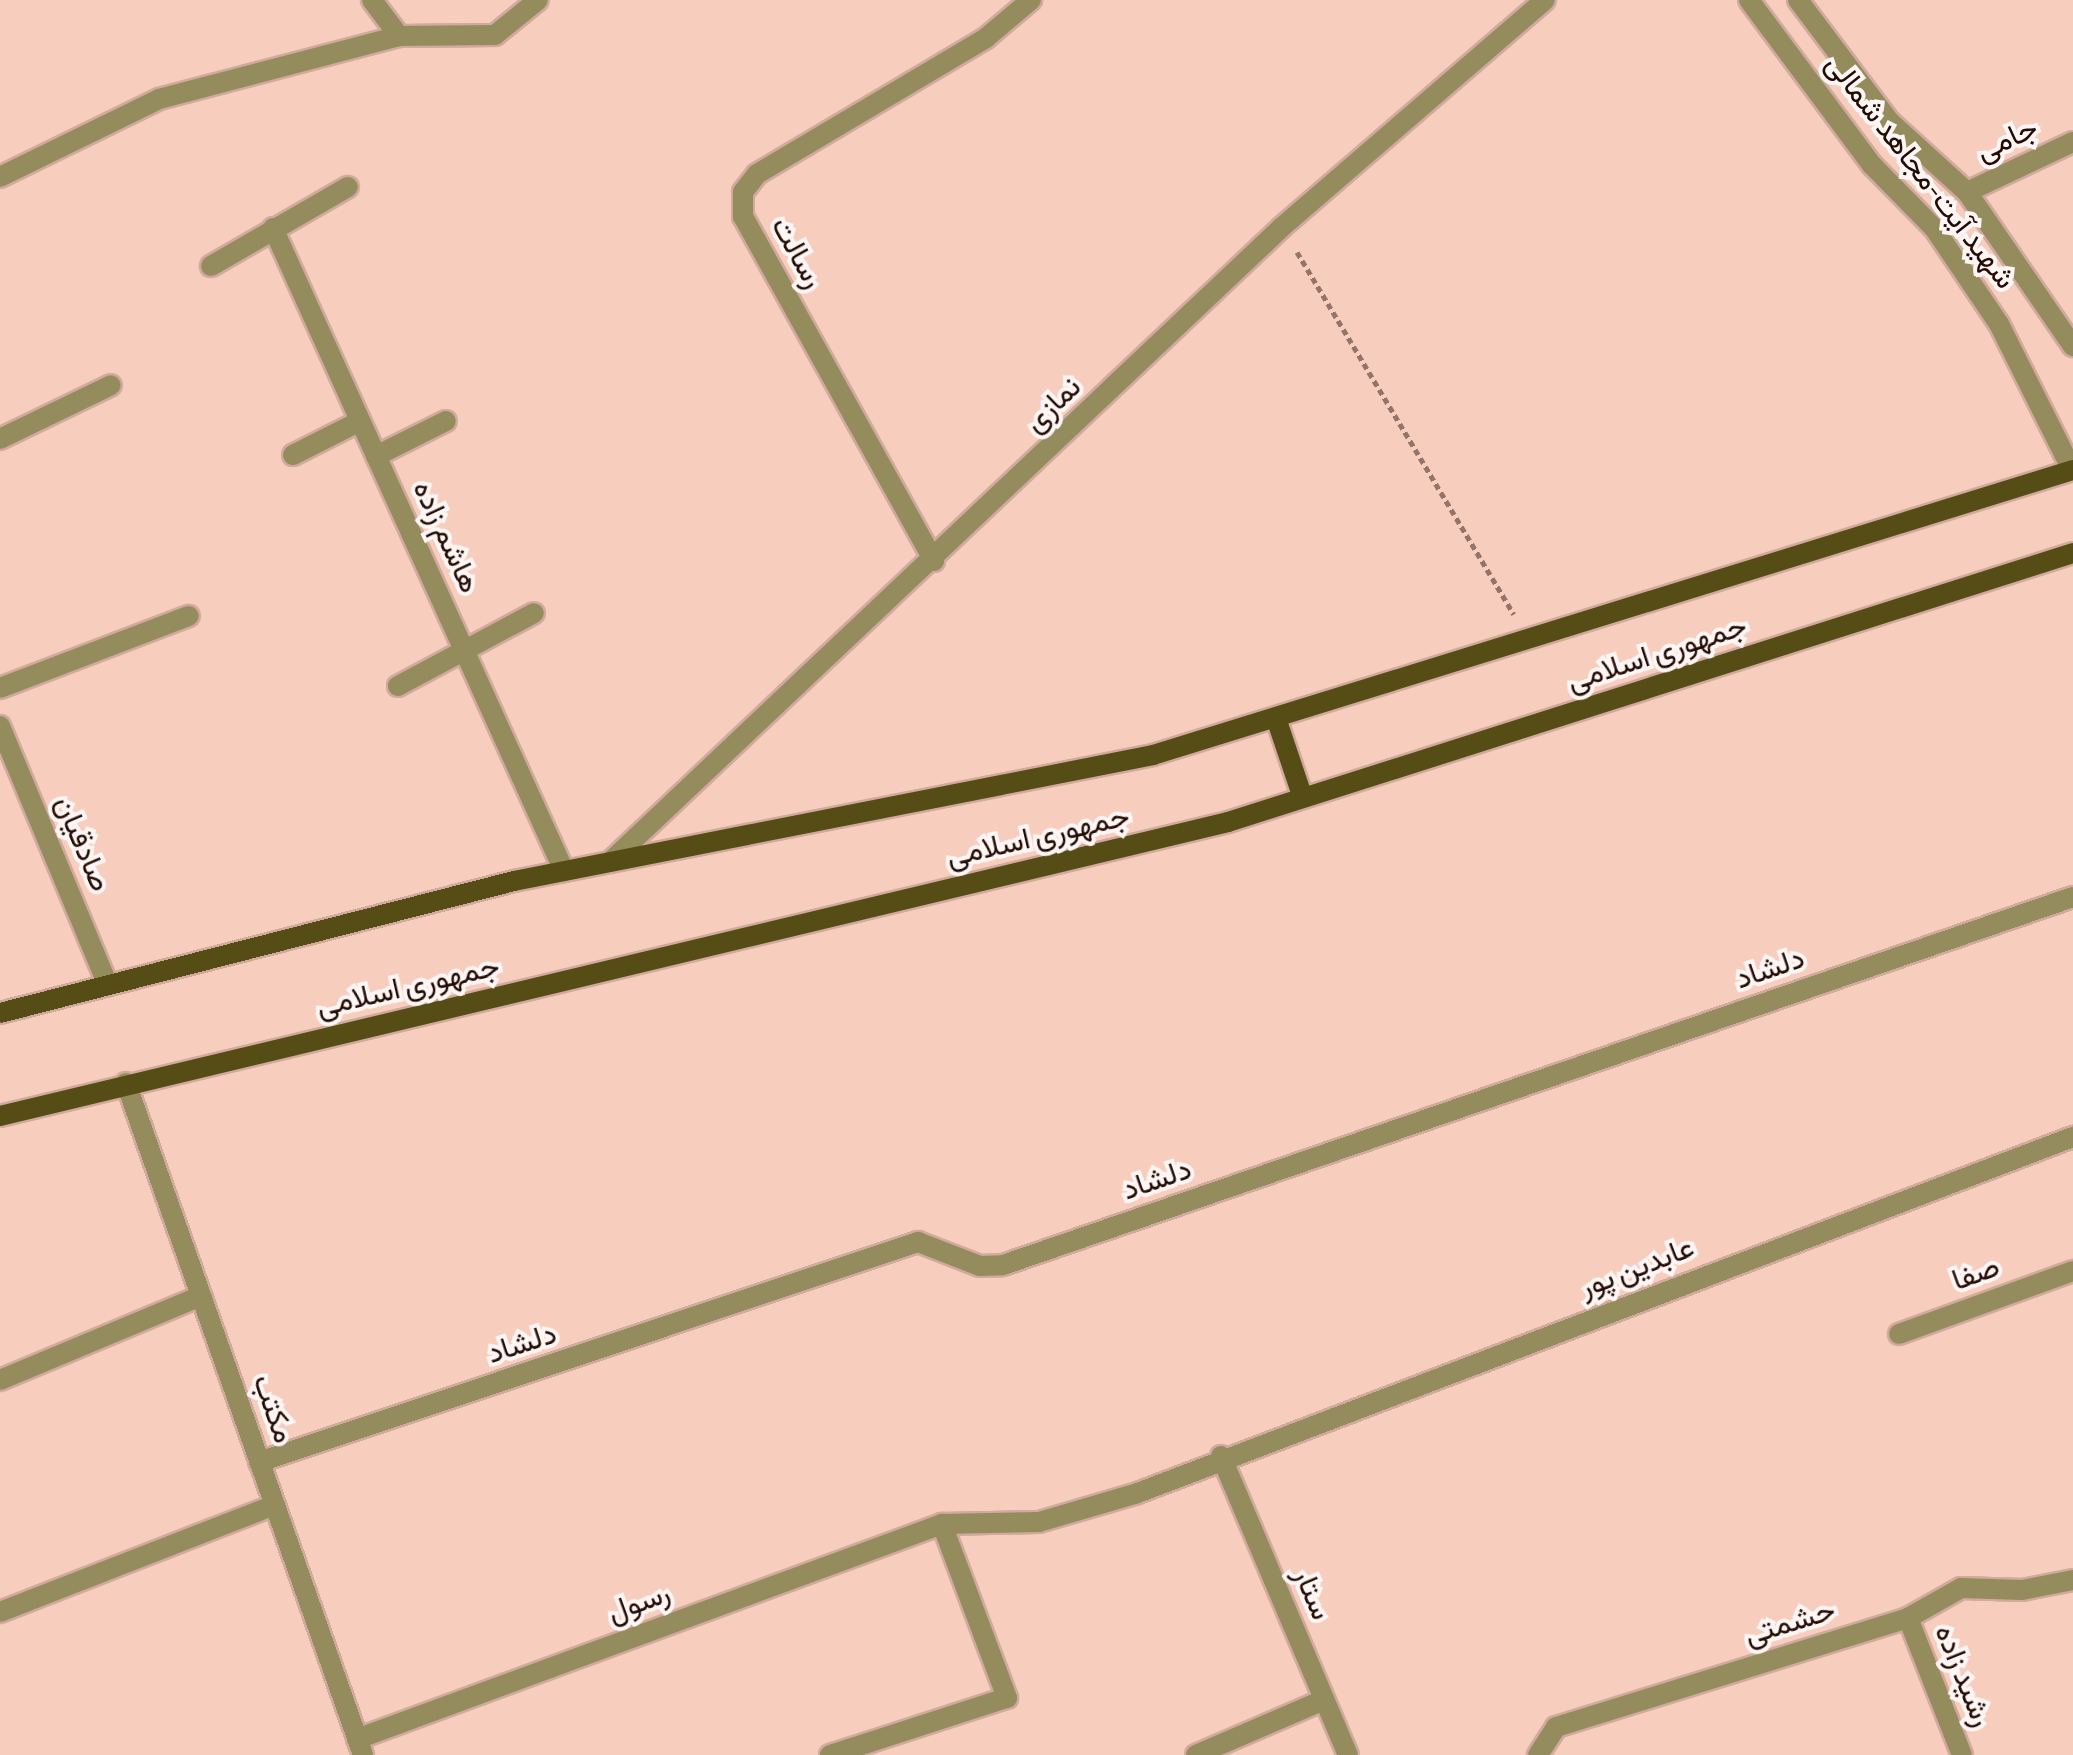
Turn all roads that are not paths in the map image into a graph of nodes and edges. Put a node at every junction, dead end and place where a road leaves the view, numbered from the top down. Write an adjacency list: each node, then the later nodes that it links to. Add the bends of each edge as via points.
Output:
1 (372, 0): 7 (street)
2 (538, 0): 7 (street, via 495,35)
3 (1031, 0): 23 (street, رسالت, via 986,38 757,174 743,192 743,217)
4 (1545, 0): 23 (street, نمازی, via 1282,227)
5 (1749, 0): 21 (street, شهید آیت-مجاهد شمالی, via 1872,165 1934,228 1999,324)
6 (1798, 0): 11 (street, شهید آیت-مجاهد شمالی, via 1890,122)
7 (399, 36): 9 (street, via 159,99)
8 (2073, 142): 11 (street, جامی)
9 (0, 177)
10 (348, 187): 12 (street)
11 (1967, 192): 14 (street, شهید آیت-مجاهد شمالی)
12 (273, 228): 13 (street); 16 (street, هاشم زاده)
13 (211, 266)
14 (2073, 346)
15 (111, 385): 18 (street)
16 (360, 421): 19 (street); 20 (street, هاشم زاده)
17 (446, 421): 20 (street)
18 (0, 439)
19 (293, 455)
20 (376, 456): 26 (street, هاشم زاده)
21 (2073, 471): 29 (main road, جمهوری اسلامی)
22 (2073, 553): 31 (main road, جمهوری اسلامی)
23 (934, 561): 32 (street, نمازی)
24 (534, 613): 26 (street)
25 (189, 616): 28 (street)
26 (465, 652): 27 (street); 33 (street, هاشم زاده)
27 (398, 686)
28 (0, 688)
29 (1276, 718): 31 (main road); 32 (main road, جمهوری اسلامی, via 1153,755)
30 (0, 726): 35 (street, صادقیان)
31 (1303, 798): 37 (main road, جمهوری اسلامی)
32 (610, 862): 33 (main road, جمهوری اسلامی)
33 (564, 871): 35 (main road, جمهوری اسلامی)
34 (2073, 897): 45 (street, دلشاد, via 1003,1265 980,1266 918,1242)
35 (108, 985): 36 (main road, جمهوری اسلامی)
36 (0, 1013)
37 (126, 1083): 38 (main road, جمهوری اسلامی); 41 (street, مکتب)
38 (0, 1116)
39 (2073, 1137): 44 (street, عابدین پور)
40 (2073, 1271): 42 (street, صفا)
41 (201, 1296): 43 (street); 45 (street, مکتب)
42 (1899, 1334)
43 (0, 1380)
44 (1221, 1456): 47 (street, عابدین پور, via 1135,1494 1039,1522); 51 (street, ستار)
45 (259, 1462): 46 (street, مکتب)
46 (275, 1505): 49 (street); 52 (street, مکتب)
47 (942, 1524): 52 (street, رسول); 53 (street, via 1007,1698)
48 (2073, 1580): 50 (street, حشمتی, via 2022,1590 1961,1588)
49 (0, 1612)
50 (1908, 1618): 56 (street, حشمتی, via 1556,1727); 57 (street, رشید زاده)
51 (1324, 1700): 54 (street); 55 (street, ستار)
52 (360, 1747)
53 (830, 1755)
54 (1196, 1755)
55 (1348, 1755)
56 (1538, 1755)
57 (1962, 1755)

